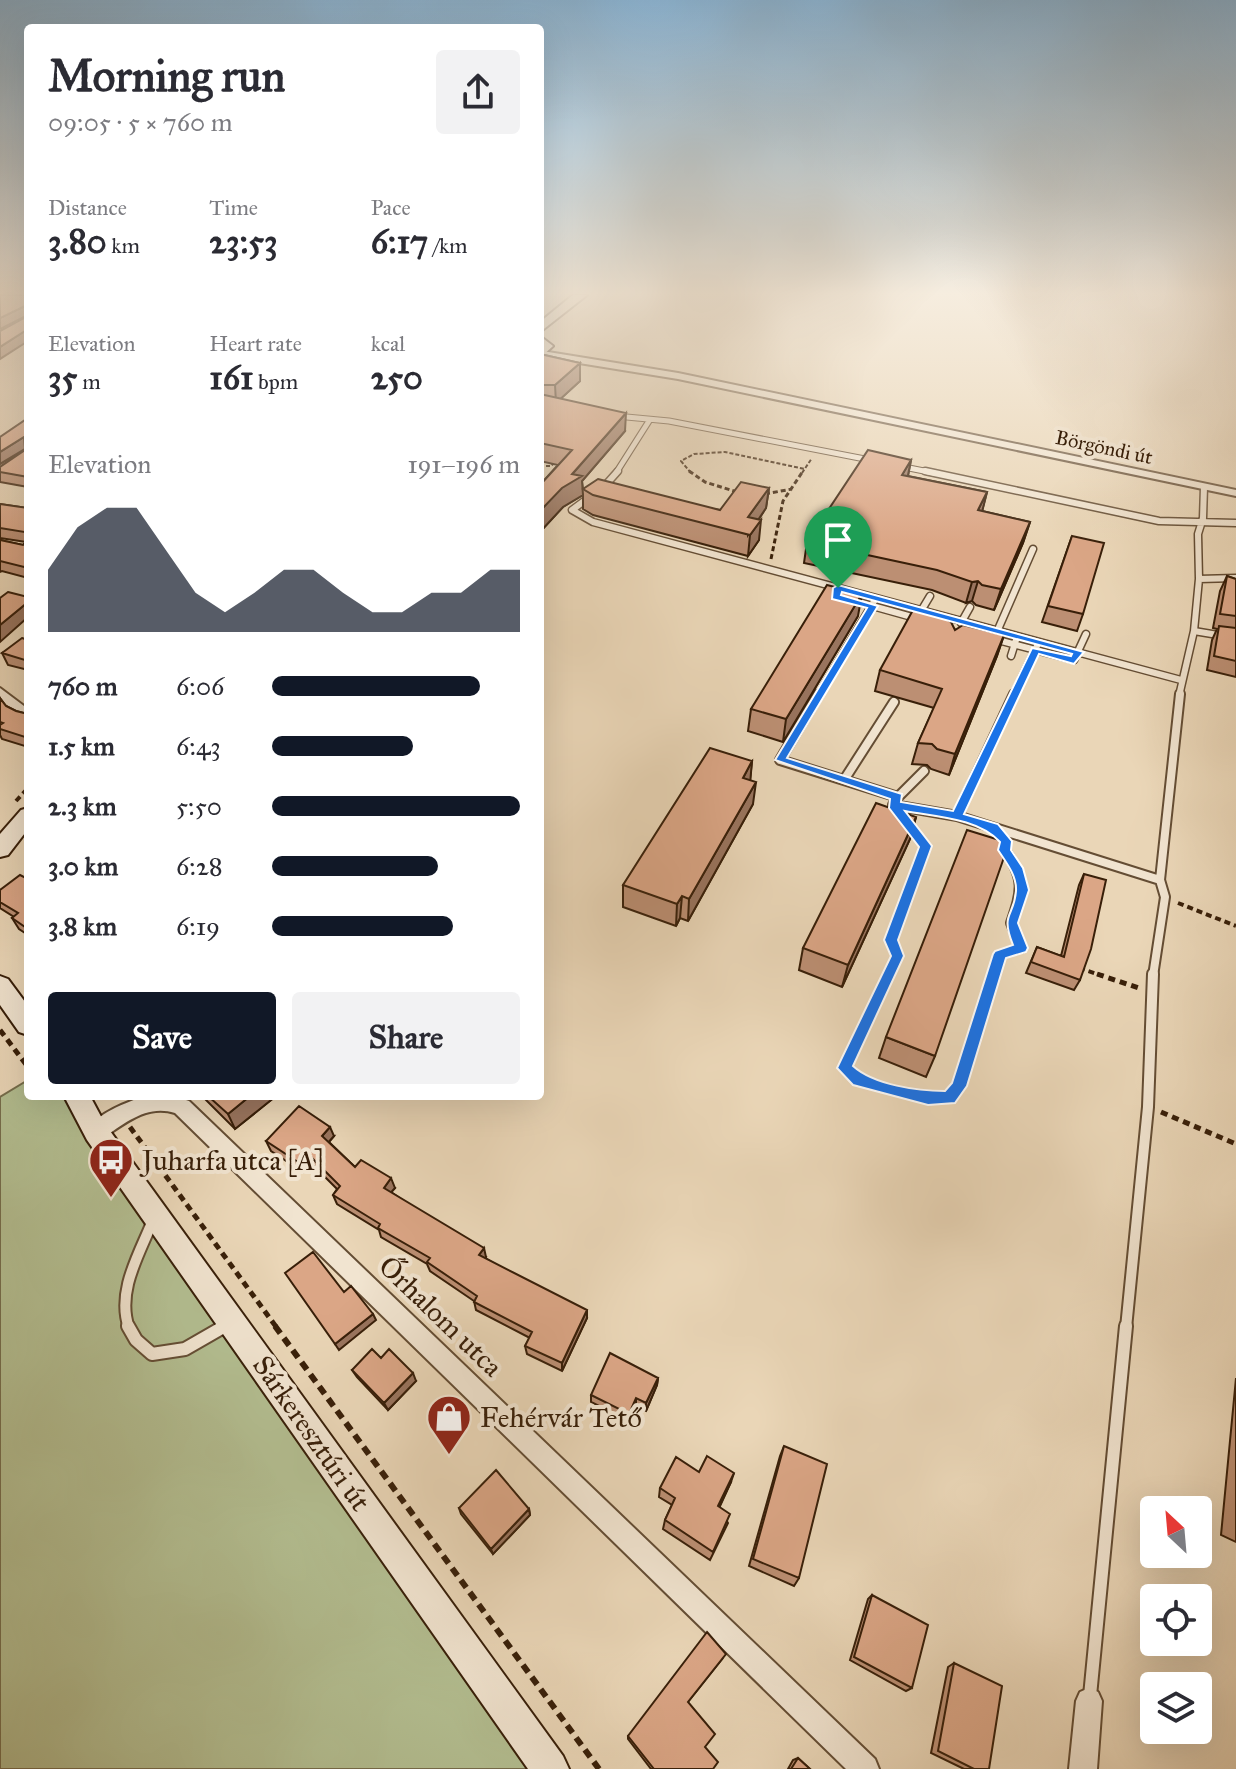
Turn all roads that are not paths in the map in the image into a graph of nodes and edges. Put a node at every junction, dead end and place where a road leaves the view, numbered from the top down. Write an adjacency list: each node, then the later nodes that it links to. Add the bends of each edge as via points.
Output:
1 (685, 378): 6 (street, Börgöndi út)
2 (612, 416): 3 (lane)
3 (649, 421): 4 (lane); 14 (lane, via 614,480 572,510 593,522 838,588 836,596)
4 (881, 462)
5 (896, 466): 8 (lane, via 1159,521)
6 (1204, 487): 7 (street, Börgöndi út); 8 (lane)
7 (1236, 493)
8 (1203, 518): 9 (lane); 12 (lane)
9 (1236, 523)
10 (1033, 549): 21 (lane)
11 (1236, 578): 12 (lane)
12 (1199, 579): 22 (lane)
13 (930, 596): 16 (lane)
14 (875, 602): 16 (lane); 17 (lane); 38 (lane, via 780,760)
15 (970, 607): 18 (lane)
16 (921, 610): 17 (lane); 18 (lane)
17 (919, 619): 19 (lane); 20 (lane)
18 (962, 621): 20 (lane); 21 (lane)
19 (916, 627)
20 (960, 630): 26 (lane)
21 (998, 630): 24 (lane); 26 (lane)
22 (1194, 631): 25 (lane); 33 (lane)
23 (1086, 634): 31 (lane)
24 (1017, 635): 27 (lane); 28 (lane)
25 (1236, 638)
26 (994, 639): 28 (lane); 29 (lane)
27 (1038, 641): 30 (lane); 31 (lane)
28 (1016, 645): 30 (lane); 32 (lane)
29 (981, 647)
30 (1036, 650): 31 (lane, via 1074,660); 40 (lane)
31 (1078, 652): 33 (lane)
32 (1011, 656)
33 (1181, 680): 44 (lane)
34 (0, 692): 36 (street)
35 (894, 702): 38 (lane)
36 (24, 713)
37 (924, 771): 39 (lane)
38 (844, 780): 39 (lane)
39 (896, 801): 40 (lane)
40 (957, 816): 42 (lane)
41 (15, 825): 43 (main road)
42 (994, 827): 44 (lane); 45 (lane, via 1006,841 1022,890 1011,923)
43 (0, 849)
44 (1160, 880): 52 (lane, via 1165,897 1150,992 1148,1107)
45 (1021, 948)
46 (0, 986): 47 (main road)
47 (24, 1019)
48 (82, 1100): 49 (main road, Sárkeresztúri út)
49 (109, 1124): 50 (main road, Sárkeresztúri út); 54 (street, Őrhalom utca, via 149,1101 168,1100 182,1107)
50 (156, 1212): 51 (main road, Sárkeresztúri út); 51 (lane, via 127,1285 123,1317 134,1342 152,1354 185,1349)
51 (233, 1322): 53 (main road, Sárkeresztúri út)
52 (1089, 1701): 55 (street)
53 (550, 1769)
54 (865, 1769)
55 (1083, 1769)

